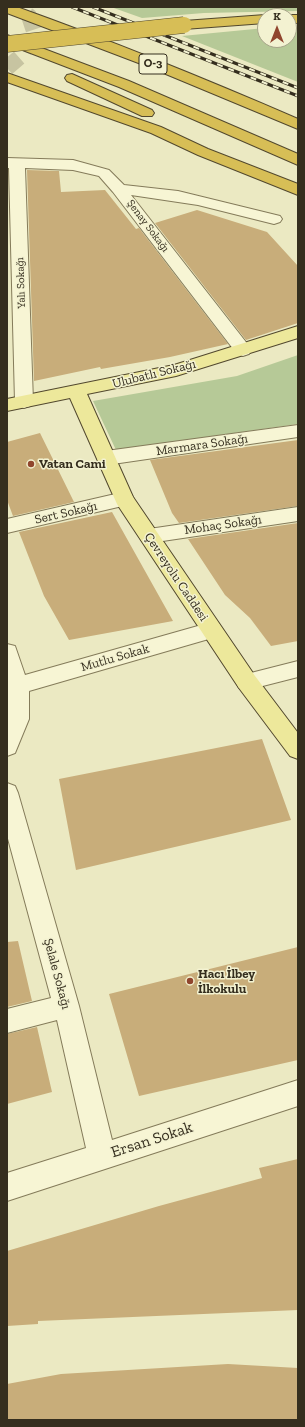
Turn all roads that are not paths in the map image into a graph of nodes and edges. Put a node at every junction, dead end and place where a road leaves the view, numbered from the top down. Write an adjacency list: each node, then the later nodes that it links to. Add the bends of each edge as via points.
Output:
1 (7, 8): 7 (highway, O-3, via 170,70)
2 (257, 20): 4 (highway, bridge)
3 (7, 39): 5 (highway, O-3)
4 (7, 44)
5 (29, 47): 8 (highway, O-3, via 168,102); 10 (highway, via 58,71)
6 (7, 77): 12 (highway, via 156,130)
7 (298, 125)
8 (298, 160)
9 (12, 164): 11 (street, Şenay Sokağı, via 73,165 104,173); 17 (street, Yalı Sokağı)
10 (298, 184)
11 (119, 189): 13 (street, via 174,194); 15 (street, Şenay Sokağı)
12 (298, 190)
13 (274, 219)
14 (298, 332): 15 (main road, Ulubatlı Sokağı)
15 (243, 350): 16 (main road, Ulubatlı Sokağı, via 176,370)
16 (77, 392): 17 (main road, Ulubatlı Sokağı); 19 (main road, Çevreyolu Caddesi)
17 (16, 404)
18 (298, 431): 19 (street, Marmara Sokağı)
19 (106, 458): 20 (main road, Çevreyolu Caddesi)
20 (124, 499): 22 (street, Sert Sokağı); 23 (main road, Çevreyolu Caddesi)
21 (298, 514): 23 (street, Mohaç Sokağı)
22 (7, 526)
23 (149, 536): 24 (main road, Çevreyolu Caddesi)
24 (212, 630): 27 (main road, Çevreyolu Caddesi); 28 (street, Mutlu Sokak)
25 (7, 652): 28 (street)
26 (298, 669): 27 (street)
27 (247, 682): 30 (main road, Çevreyolu Caddesi)
28 (18, 686): 29 (street, via 18,719)
29 (7, 747)
30 (298, 750)
31 (7, 793): 32 (street, Şelale Sokağı)
32 (66, 1006): 33 (street); 35 (street, Şelale Sokağı)
33 (7, 1021)
34 (298, 1093): 35 (street, Ersan Sokak)
35 (102, 1156): 36 (street, Ersan Sokak)
36 (7, 1187)

